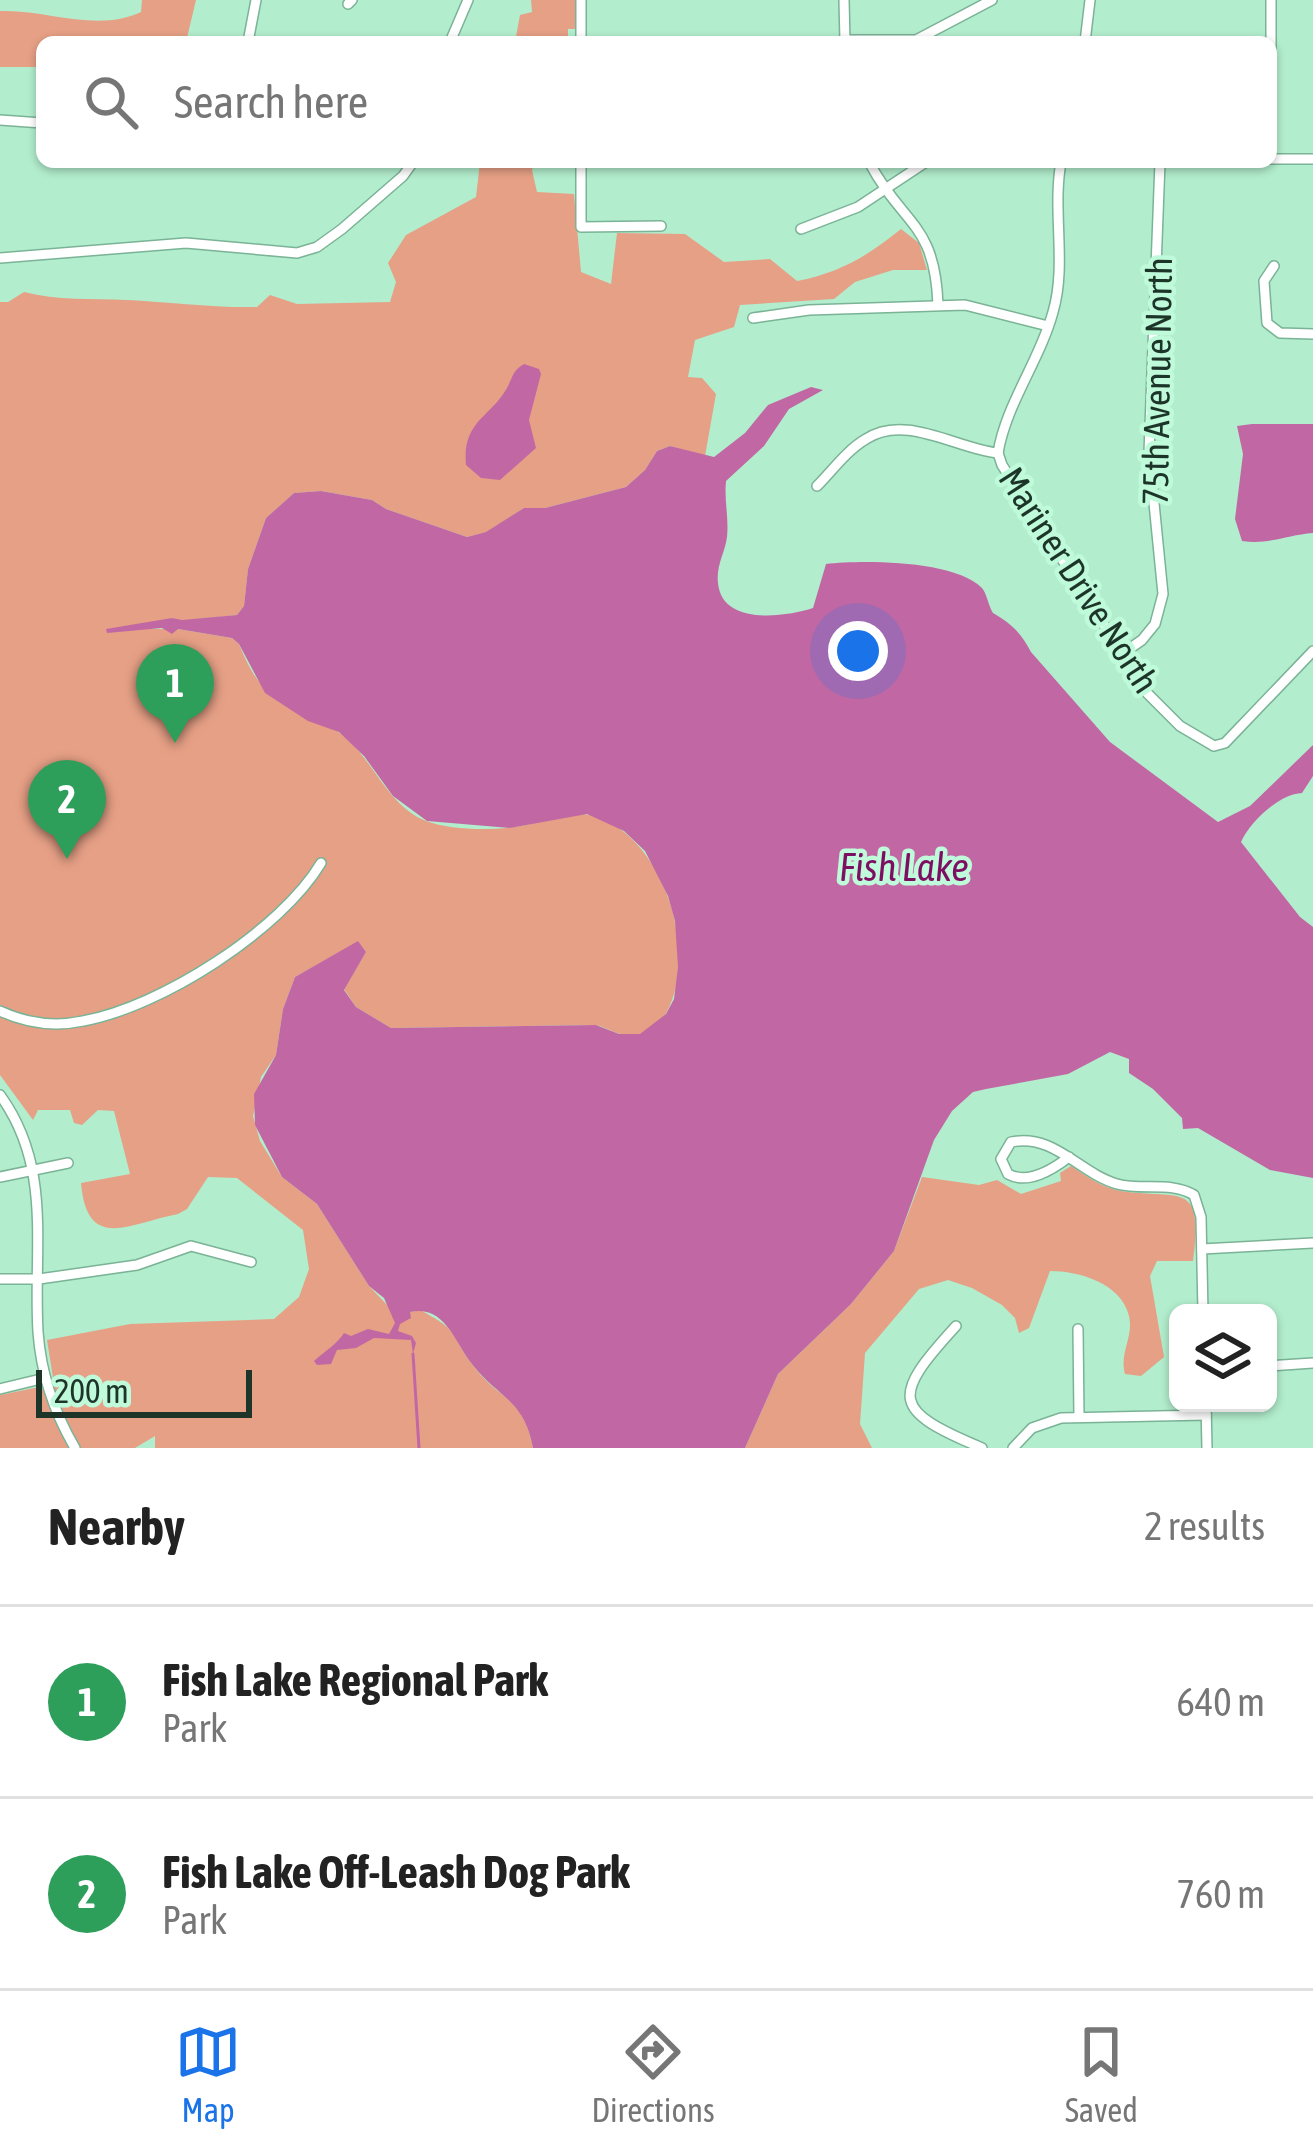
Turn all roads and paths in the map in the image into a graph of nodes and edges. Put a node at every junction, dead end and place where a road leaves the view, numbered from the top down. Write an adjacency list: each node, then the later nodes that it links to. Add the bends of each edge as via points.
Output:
1 (256, 0): 8 (street)
2 (468, 0): 9 (street)
3 (581, 0): 10 (street)
4 (844, 0): 11 (street)
5 (992, 0): 12 (street)
6 (1090, 0): 13 (street)
7 (1271, 0): 14 (street)
8 (249, 36)
9 (453, 36)
10 (581, 36)
11 (845, 36)
12 (924, 36)
13 (1085, 36)
14 (1271, 36)
15 (0, 120): 16 (street)
16 (36, 123)
17 (1277, 159): 18 (street)
18 (1313, 159)
19 (409, 168): 28 (street, via 307,250 186,244)
20 (580, 168): 26 (street, via 581,226)
21 (873, 168): 25 (street)
22 (916, 168): 25 (street)
23 (1060, 168): 32 (street, via 1057,296)
24 (1160, 168): 37 (street, 75th Avenue North, via 1149,453 1162,593 1155,624)
25 (885, 187): 27 (street); 30 (street, via 929,244)
26 (662, 226)
27 (801, 229)
28 (0, 258)
29 (1274, 266): 33 (street, via 1264,281 1267,323 1280,333)
30 (938, 305): 31 (street); 32 (street, via 994,309)
31 (753, 317)
32 (1048, 326): 34 (street)
33 (1313, 334)
34 (998, 452): 35 (street, Mariner Drive North, via 887,430 865,439); 37 (street, Mariner Drive North)
35 (817, 486)
36 (1313, 651): 37 (street, Mariner Drive North, via 1218,746 1180,727)
37 (1122, 654)
38 (321, 862): 39 (street, via 291,902 163,991 81,1022 34,1022)
39 (0, 1011)
40 (0, 1095): 43 (street)
41 (1069, 1157): 41 (street, via 1017,1140 1001,1160 1019,1179); 46 (street, via 1111,1182 1194,1195)
42 (68, 1163): 43 (street)
43 (34, 1170): 44 (street); 49 (street)
44 (0, 1177)
45 (1313, 1243): 46 (street)
46 (1202, 1249): 50 (street)
47 (251, 1262): 49 (street, via 184,1246 137,1265)
48 (0, 1279): 49 (street)
49 (39, 1279): 55 (street)
50 (1203, 1304)
51 (956, 1326): 61 (street, via 918,1367 911,1399 928,1424)
52 (1078, 1329): 59 (street)
53 (1313, 1363): 54 (street)
54 (1277, 1365)
55 (45, 1378): 56 (street); 60 (street)
56 (0, 1389)
57 (1169, 1411): 59 (street)
58 (1206, 1412): 63 (street)
59 (1079, 1417): 62 (street, via 1043,1423)
60 (75, 1448)
61 (982, 1448)
62 (1013, 1448)
63 (1207, 1448)

